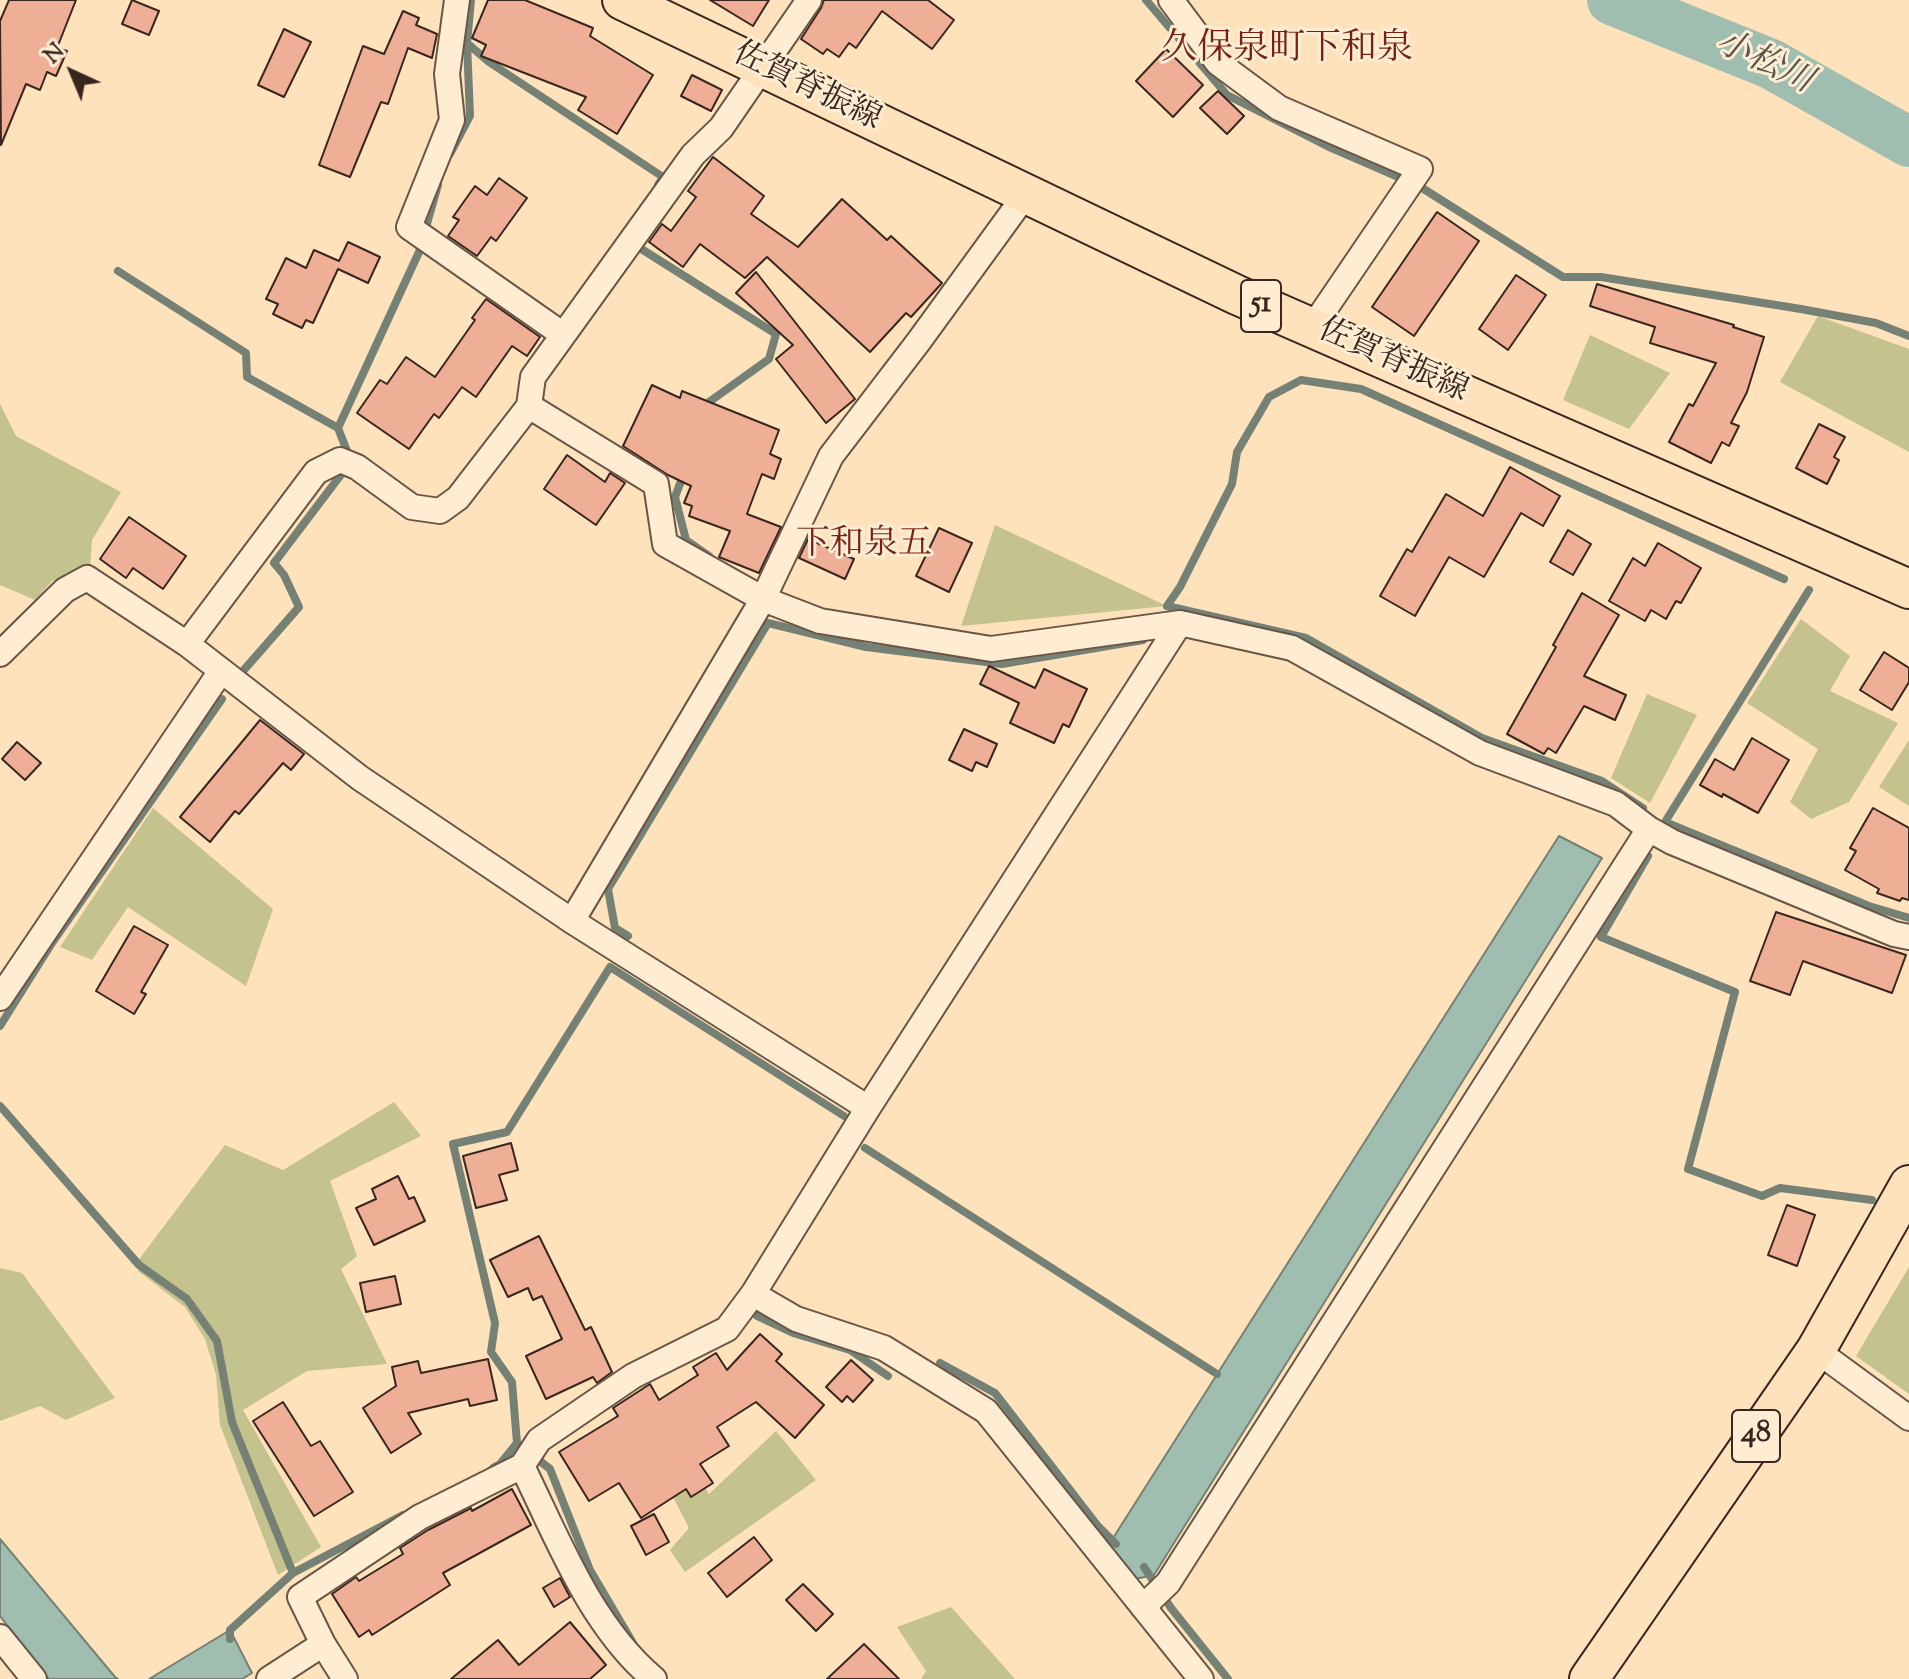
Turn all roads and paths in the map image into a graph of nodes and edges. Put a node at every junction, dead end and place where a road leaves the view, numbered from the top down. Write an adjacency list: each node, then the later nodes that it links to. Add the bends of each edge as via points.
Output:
1 (457, 0): 8 (street, via 447,74 452,120 409,227)
2 (622, 0): 5 (main road, 佐賀脊振線 / 51)
3 (809, 0): 5 (street)
4 (1171, 0): 7 (street, via 1218,63 1279,108 1420,169)
5 (761, 68): 6 (main road, 佐賀脊振線 / 51); 8 (street)
6 (1026, 194): 7 (main road, 佐賀脊振線 / 51); 11 (street, via 831,456)
7 (1312, 328): 10 (main road, 佐賀脊振線 / 51)
8 (562, 334): 9 (street, via 533,377)
9 (529, 406): 11 (street, via 656,484 665,544); 13 (street, via 458,498 440,511 412,507 340,460 316,472)
10 (1909, 589)
11 (763, 599): 12 (street, via 820,621 991,649); 17 (street)
12 (1180, 623): 16 (street, via 1292,648 1480,753 1616,804); 20 (street)
13 (187, 644): 14 (street, via 87,578 65,590); 15 (street)
14 (0, 654)
15 (221, 671): 17 (street, via 360,778); 19 (street)
16 (1649, 829): 18 (street); 26 (street, via 1168,1583)
17 (572, 921): 20 (street)
18 (1909, 937)
19 (0, 998)
20 (868, 1108): 22 (street)
21 (1909, 1185): 23 (main road, 48)
22 (753, 1294): 25 (street, via 727,1329 633,1376 539,1440); 26 (street, via 796,1319 884,1348 986,1411)
23 (1816, 1350): 24 (street); 34 (main road, 48)
24 (1909, 1418)
25 (522, 1466): 28 (street, via 420,1517 300,1597); 32 (street, via 582,1587 632,1660)
26 (1143, 1607): 33 (street)
27 (0, 1637): 29 (street)
28 (323, 1644): 30 (street); 31 (street)
29 (34, 1679)
30 (269, 1679)
31 (345, 1679)
32 (654, 1679)
33 (1201, 1679)
34 (1589, 1679)

